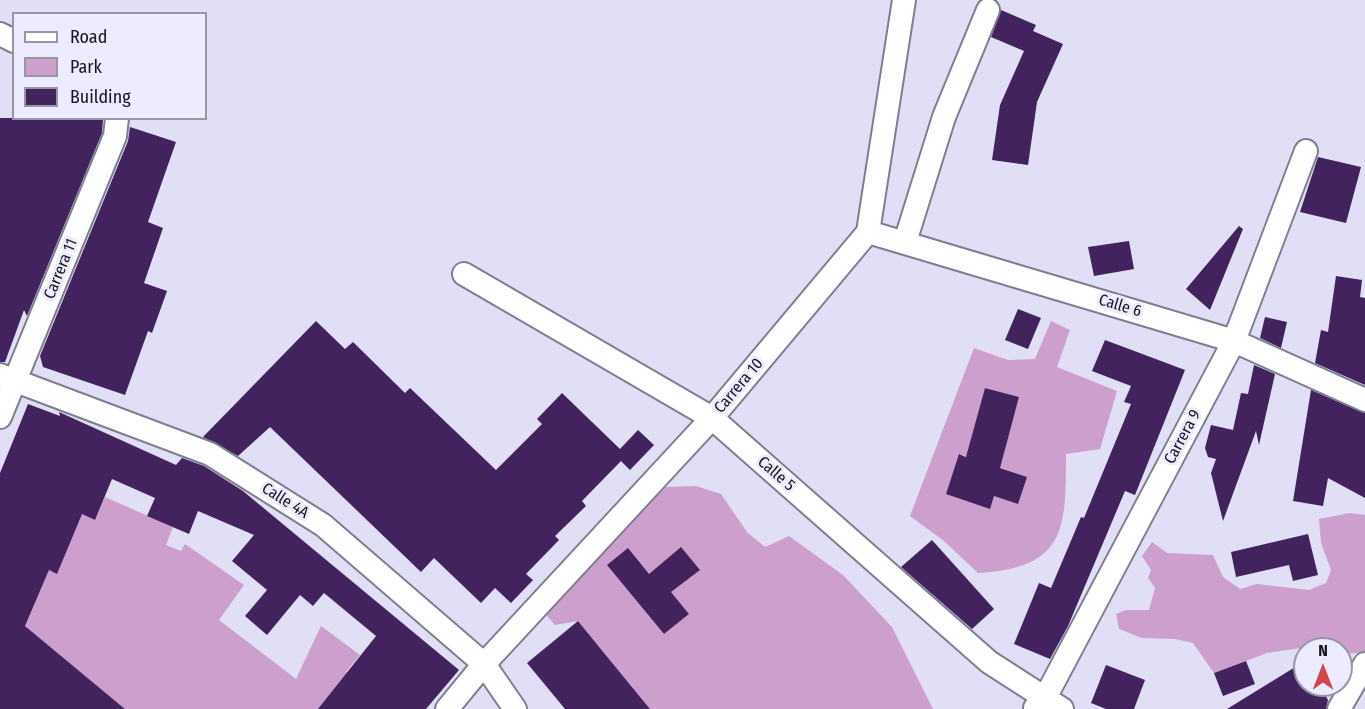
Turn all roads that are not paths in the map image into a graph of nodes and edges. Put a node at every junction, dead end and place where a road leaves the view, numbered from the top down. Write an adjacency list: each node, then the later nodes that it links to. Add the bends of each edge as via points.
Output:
1 (904, 0): 5 (street)
2 (988, 10): 6 (street, via 944,117)
3 (117, 120): 9 (street, Carrera 11, via 115,136)
4 (1306, 151): 8 (street, Carrera 9)
5 (868, 232): 6 (street, Calle 6); 12 (street, Carrera 10)
6 (905, 242): 8 (street, Calle 6)
7 (464, 274): 12 (street, Calle 5)
8 (1234, 341): 10 (street, Calle 6); 15 (street, Carrera 9)
9 (7, 378): 11 (street, Carrera 11); 13 (street, Calle 4A, via 210,454 323,525)
10 (1365, 400)
11 (0, 417)
12 (711, 418): 13 (street, Carrera 10); 15 (street, Calle 5, via 989,662)
13 (484, 664): 16 (street, Carrera 10); 17 (street, Calle 4A)
14 (1365, 664): 18 (street)
15 (1047, 705)
16 (447, 709)
17 (514, 709)
18 (1339, 709)

